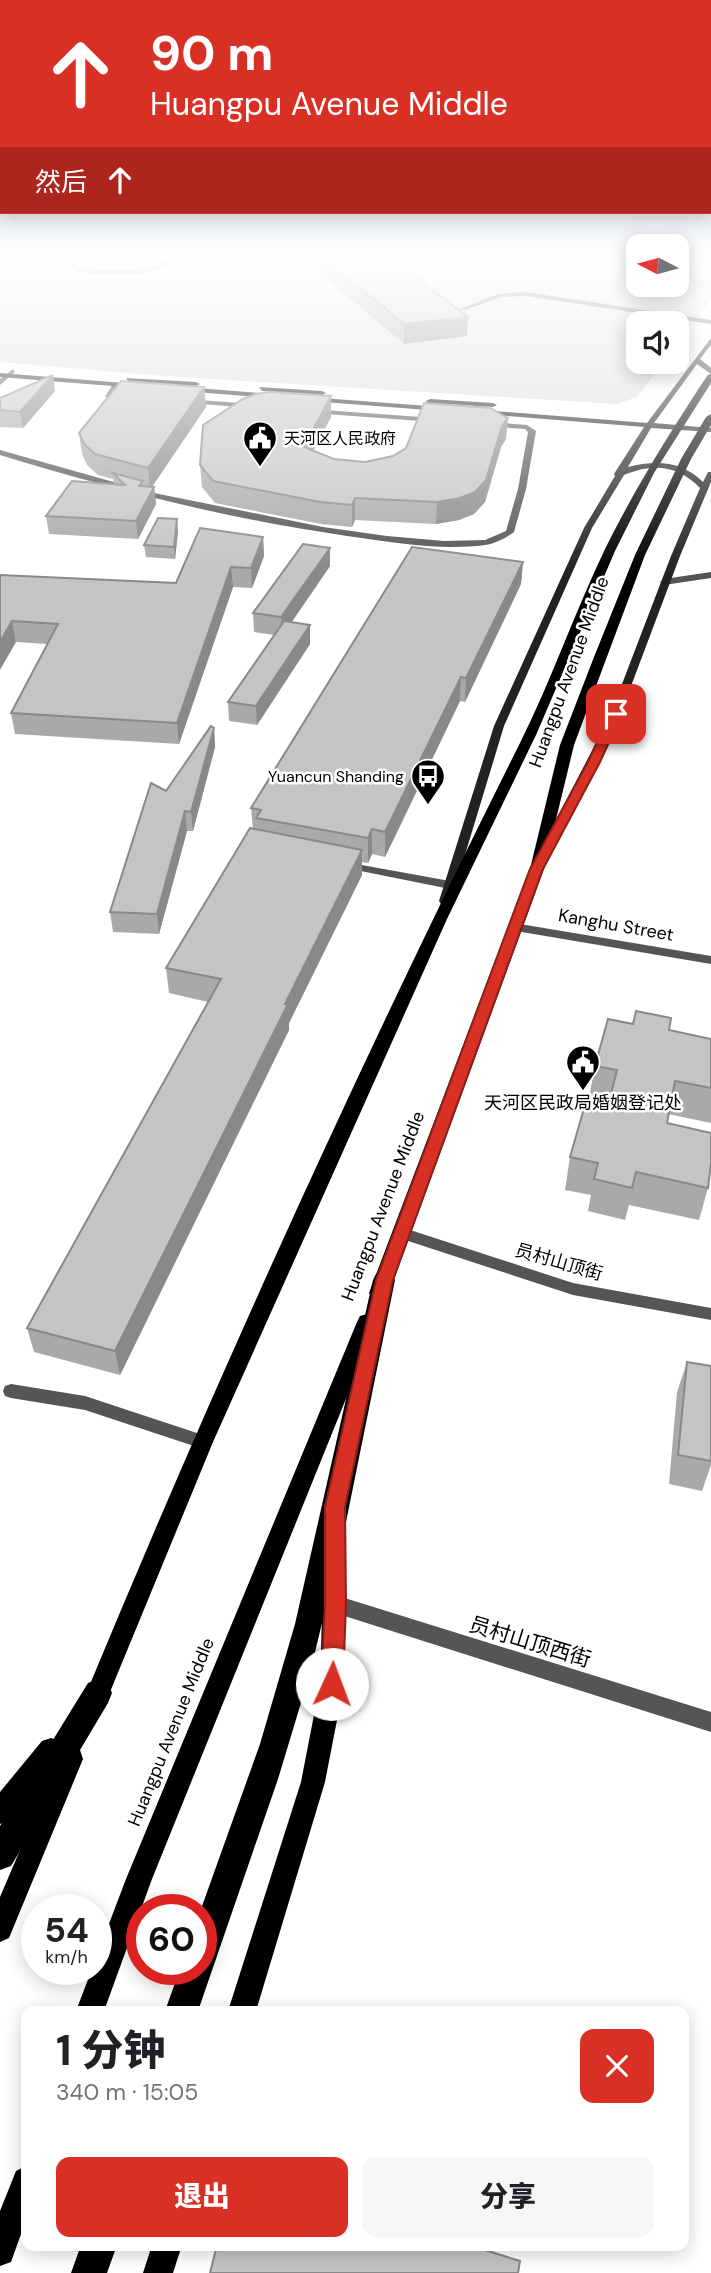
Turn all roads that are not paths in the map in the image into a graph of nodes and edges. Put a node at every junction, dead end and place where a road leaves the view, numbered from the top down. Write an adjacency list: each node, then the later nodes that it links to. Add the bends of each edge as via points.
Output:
1 (696, 361): 11 (main road)
2 (698, 361): 4 (main road)
3 (5, 373): 5 (street); 6 (main road); 11 (main road)
4 (711, 374): 26 (main road, Huangpu Avenue Middle, via 649,473 610,551 524,747)
5 (0, 383)
6 (117, 384): 7 (street, via 108,395); 15 (main road)
7 (135, 397)
8 (175, 400): 9 (street)
9 (270, 407)
10 (297, 410): 13 (street)
11 (654, 417): 12 (main road); 15 (main road)
12 (711, 419): 24 (main road, Huangpu Avenue Middle, via 640,555 568,745)
13 (446, 421)
14 (486, 424): 17 (street, via 527,427 531,438 510,532 479,544 407,541 266,520 117,487)
15 (649, 425): 16 (main road); 18 (main road)
16 (711, 430)
17 (0, 452)
18 (618, 474): 20 (main road, via 646,465 673,466 694,474); 25 (main road, via 588,527 508,703)
19 (711, 474): 20 (main road)
20 (705, 487): 22 (main road)
21 (711, 575): 22 (street)
22 (664, 582): 24 (main road, via 624,696)
23 (329, 862): 25 (street)
24 (537, 869): 27 (main road, Huangpu Avenue Middle)
25 (450, 885): 26 (main road)
26 (439, 919): 33 (main road, Huangpu Avenue Middle)
27 (514, 926): 28 (street, Kanghu Street); 29 (main road, Huangpu Avenue Middle)
28 (711, 960)
29 (401, 1233): 30 (main road, Huangpu Avenue Middle); 31 (street, 员村山顶街, via 573,1289)
30 (384, 1280): 34 (highway); 43 (main road, Huangpu Avenue Middle, via 139,1879)
31 (711, 1314)
32 (6, 1390): 33 (street, via 85,1403)
33 (203, 1442): 36 (main road, Huangpu Avenue Middle)
34 (335, 1507): 35 (main road); 40 (highway, via 296,1673)
35 (335, 1604): 37 (street, 员村山顶西街); 45 (main road, via 332,1684 313,1782)
36 (98, 1693): 38 (main road); 39 (highway); 41 (main road, Huangpu Avenue Middle)
37 (711, 1722)
38 (0, 1811)
39 (0, 1855)
40 (217, 1908)
41 (0, 1929)
42 (190, 1985): 44 (highway)
43 (92, 2006)
44 (183, 2006)
45 (244, 2006)
46 (21, 2194): 47 (main road)
47 (0, 2251)
48 (97, 2251): 50 (highway)
49 (165, 2251): 51 (main road)
50 (89, 2273)
51 (158, 2273)

